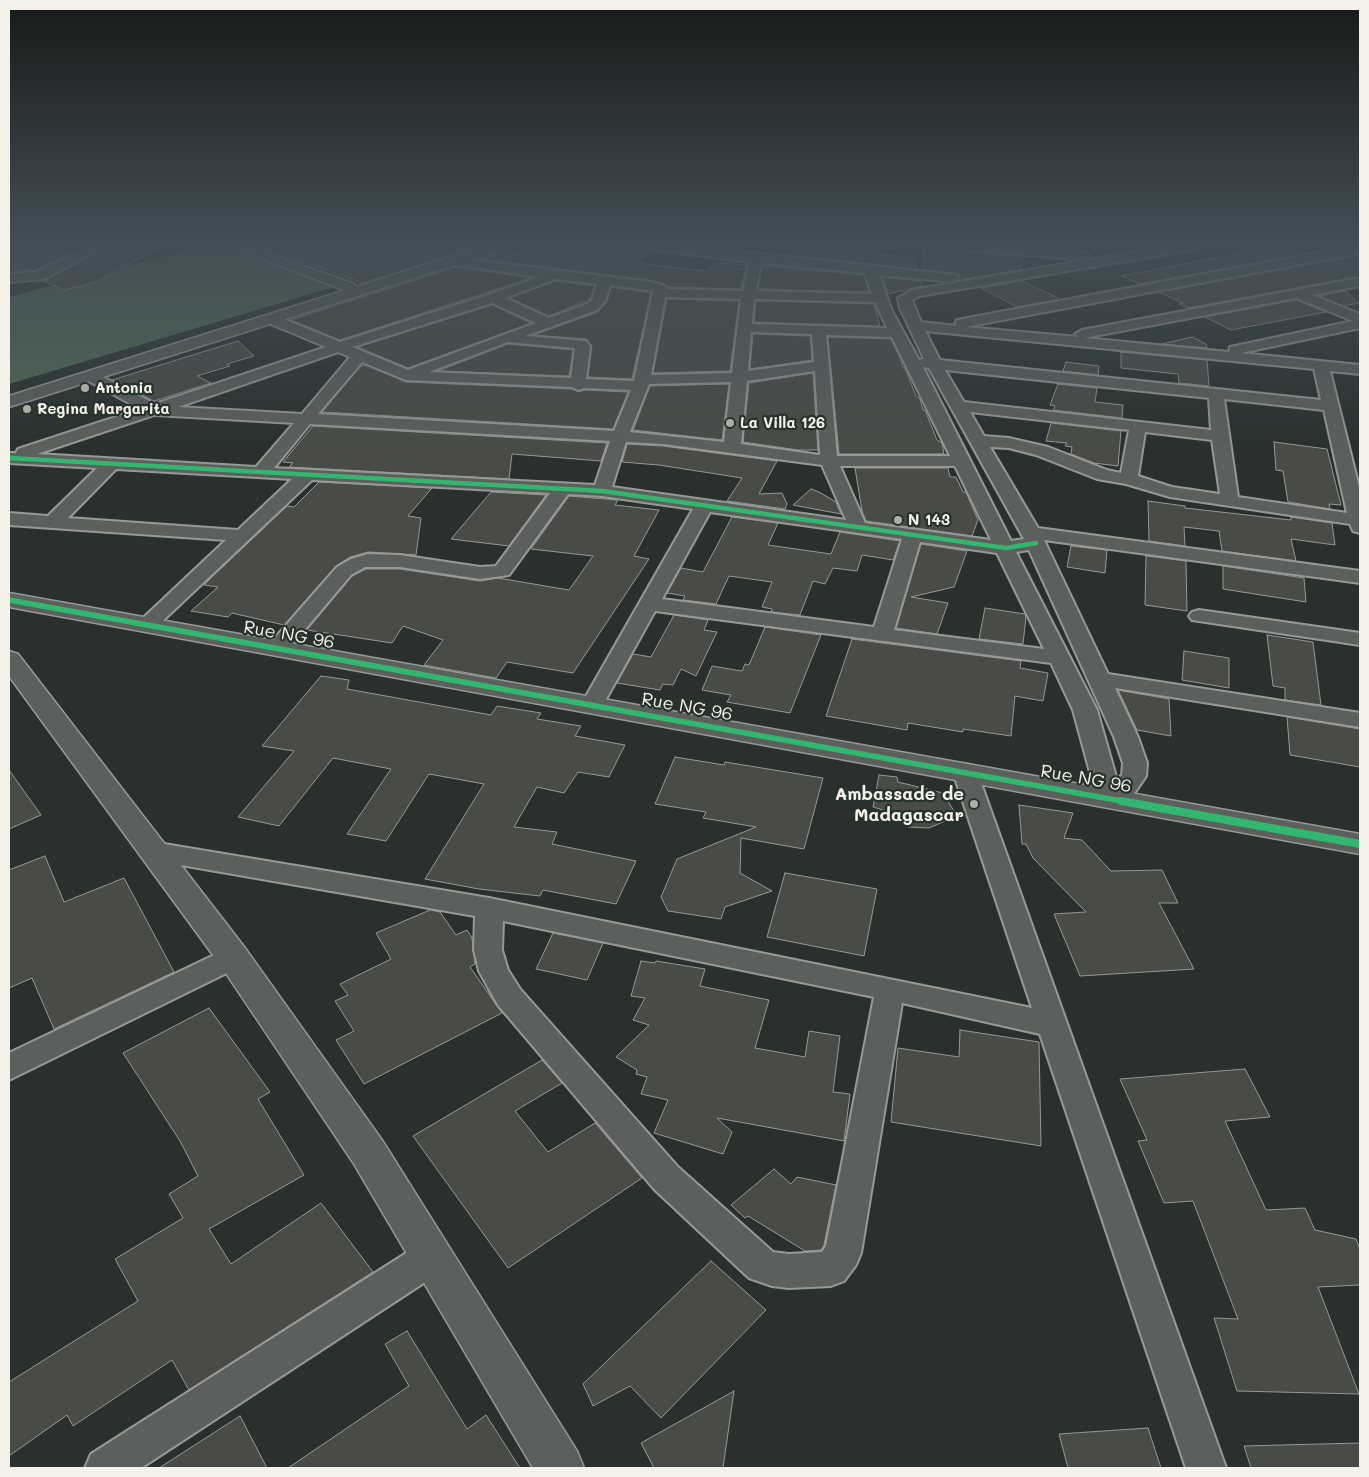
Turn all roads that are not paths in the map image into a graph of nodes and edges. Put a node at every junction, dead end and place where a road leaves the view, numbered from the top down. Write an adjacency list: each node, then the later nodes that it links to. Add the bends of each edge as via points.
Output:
1 (265, 314): 39 (main road)
2 (286, 314): 13 (main road)
3 (441, 314): 24 (street)
4 (529, 314): 14 (street)
5 (572, 314): 14 (street)
6 (655, 314): 35 (street)
7 (746, 314): 17 (street)
8 (888, 314): 20 (street)
9 (911, 314): 16 (street)
10 (1011, 314): 18 (street)
11 (1192, 314): 22 (street)
12 (1337, 314): 15 (street)
13 (271, 319): 24 (street); 33 (main road)
14 (549, 323): 21 (street)
15 (1358, 325): 26 (street)
16 (916, 326): 18 (street); 28 (street)
17 (744, 328): 19 (street); 34 (street)
18 (936, 328): 22 (street)
19 (819, 330): 20 (street); 29 (street)
20 (897, 333): 27 (street)
21 (502, 339): 32 (street); 37 (street, via 581,344)
22 (1053, 340): 23 (street)
23 (1113, 345): 26 (street); 36 (street)
24 (342, 347): 25 (street); 43 (street)
25 (360, 355): 32 (street); 45 (street)
26 (1212, 355): 30 (street)
27 (912, 361): 28 (street); 54 (street)
28 (935, 364): 36 (street); 41 (street)
29 (820, 366): 34 (street); 53 (street)
30 (1321, 366): 31 (street); 42 (street)
31 (1360, 369)
32 (406, 375): 37 (street)
33 (90, 376): 40 (main road); 43 (street)
34 (740, 377): 35 (street); 50 (street)
35 (642, 383): 37 (street); 47 (street)
36 (1110, 383): 38 (street)
37 (578, 385)
38 (1216, 394): 42 (street); 48 (street)
39 (9, 396)
40 (9, 402)
41 (958, 406): 44 (street); 49 (street)
42 (1331, 406): 56 (street)
43 (155, 410): 45 (street); 52 (street)
44 (1036, 415): 46 (street); 51 (street)
45 (306, 420): 47 (street); 57 (street)
46 (1138, 426): 48 (street); 59 (street)
47 (620, 436): 50 (street); 61 (street)
48 (1220, 436): 62 (street)
49 (977, 441): 51 (street, via 1009,442); 70 (street)
50 (732, 448): 53 (street)
51 (1042, 451): 59 (street, via 1104,475)
52 (9, 458): 55 (street)
53 (829, 461): 54 (street); 67 (street)
54 (962, 461): 71 (street)
55 (112, 463): 57 (street); 65 (street)
56 (1353, 468): 66 (street)
57 (261, 472): 58 (street)
58 (307, 475): 60 (street); 69 (street)
59 (1129, 479): 62 (street, via 1170,492)
60 (563, 489): 61 (street); 79 (street, via 502,570 480,573 400,561 368,560 358,563 344,571)
61 (602, 491): 63 (street)
62 (1230, 502): 66 (street)
63 (704, 506): 67 (street); 74 (street)
64 (9, 519): 65 (street)
65 (54, 521): 69 (street)
66 (1360, 522)
67 (858, 527): 68 (street)
68 (913, 535): 71 (street); 77 (street)
69 (244, 536): 76 (street)
70 (1033, 538): 71 (street); 72 (street); 82 (street)
71 (1006, 548): 80 (street)
72 (1360, 577)
73 (9, 600): 76 (main road, Rue NG 96)
74 (650, 604): 77 (street); 83 (street)
75 (1199, 616): 78 (street)
76 (147, 625): 79 (main road, Rue NG 96)
77 (882, 635): 80 (street)
78 (1360, 639)
79 (277, 648): 83 (main road, Rue NG 96)
80 (1060, 658): 86 (street, via 1085,710)
81 (9, 660): 88 (main road)
82 (1099, 678): 84 (street); 86 (street, via 1135,763 1134,776 1124,789)
83 (592, 705): 85 (main road, Rue NG 96)
84 (1360, 720)
85 (965, 772): 86 (main road, Rue NG 96); 92 (street)
86 (1109, 795): 87 (main road, Rue NG 96)
87 (1360, 844)
88 (152, 851): 89 (street); 90 (main road)
89 (489, 908): 91 (street); 91 (street, via 488,950 494,971 509,997 666,1178 762,1266 772,1269 831,1270 843,1253)
90 (233, 957): 93 (street); 94 (main road, via 368,1152)
91 (890, 989): 92 (street)
92 (1054, 1025): 97 (street)
93 (9, 1067)
94 (432, 1257): 95 (street); 96 (main road)
95 (112, 1466)
96 (560, 1468)
97 (1206, 1468)

